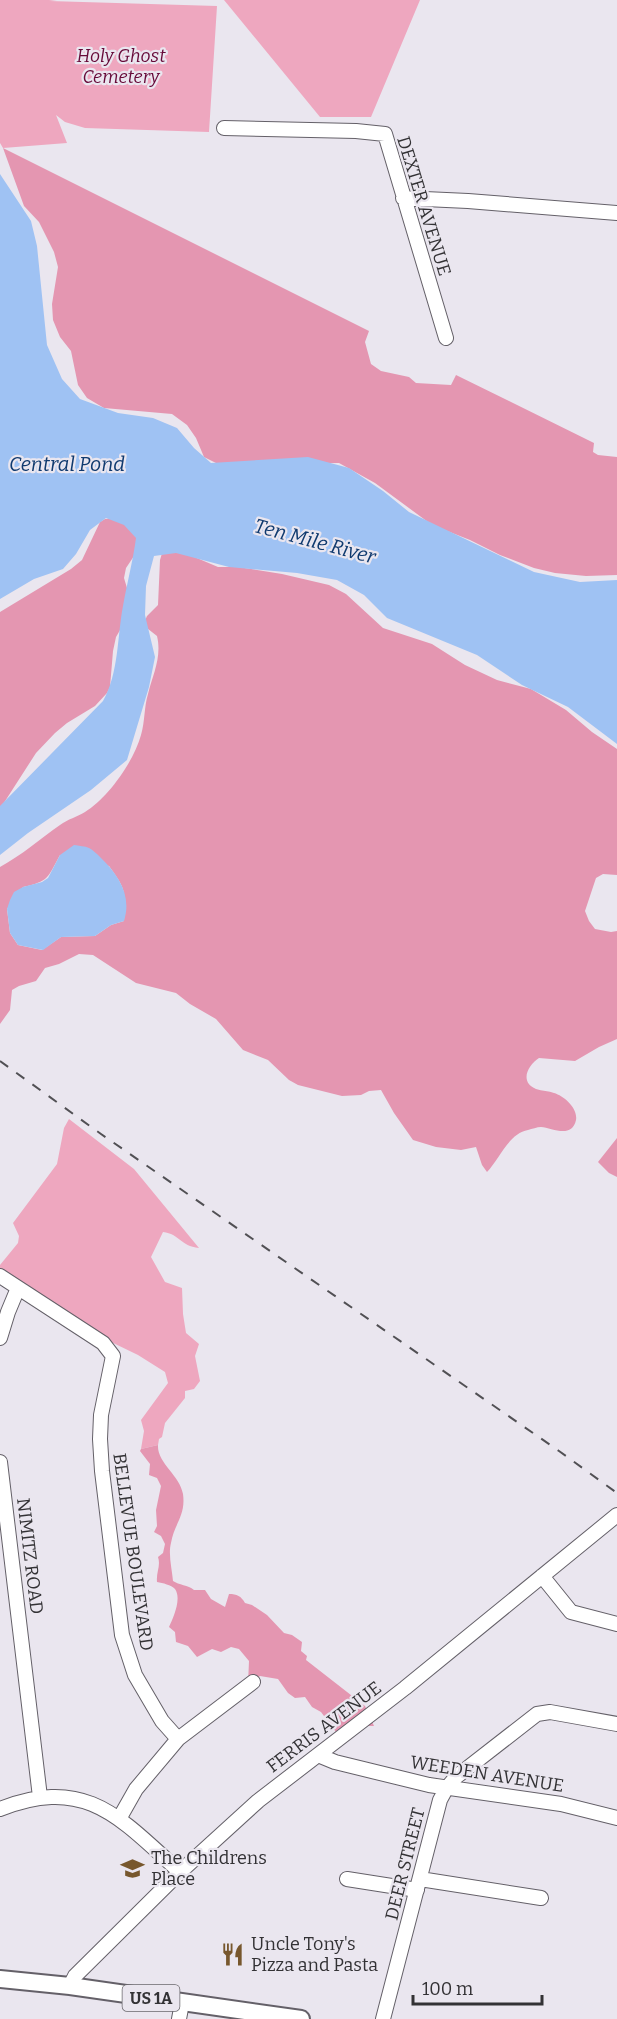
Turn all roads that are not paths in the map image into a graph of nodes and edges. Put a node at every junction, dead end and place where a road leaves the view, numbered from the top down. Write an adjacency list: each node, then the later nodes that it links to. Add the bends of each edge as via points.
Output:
1 (224, 128): 2 (street, DEXTER AVENUE, via 380,132 385,134)
2 (403, 198): 3 (street); 4 (street, DEXTER AVENUE)
3 (617, 213)
4 (446, 338)
5 (0, 1276): 6 (street)
6 (18, 1288): 7 (street); 14 (street, BELLEVUE BOULEVARD, via 103,1343 113,1356 100,1438 122,1635 135,1675 162,1721)
7 (0, 1338)
8 (0, 1462): 17 (street, NIMITZ ROAD)
9 (617, 1515): 10 (street, FERRIS AVENUE)
10 (542, 1576): 11 (street, via 571,1612); 15 (street, FERRIS AVENUE)
11 (617, 1624)
12 (253, 1682): 14 (street)
13 (617, 1725): 16 (street, via 542,1712 489,1750)
14 (178, 1739): 20 (street, via 136,1789)
15 (318, 1755): 16 (street, WEEDEN AVENUE); 21 (street, FERRIS AVENUE, via 258,1800)
16 (446, 1789): 19 (street, WEEDEN AVENUE, via 561,1804); 23 (street, DEER STREET)
17 (40, 1797): 18 (street); 20 (street, via 85,1800)
18 (0, 1809)
19 (617, 1818)
20 (119, 1819): 21 (street)
21 (180, 1872): 26 (street, FERRIS AVENUE, via 75,1976)
22 (347, 1879): 23 (street)
23 (418, 1884): 24 (street); 29 (street, DEER STREET)
24 (541, 1898)
25 (0, 1979): 26 (main road, US 1A)
26 (70, 1986): 27 (main road, US 1A)
27 (180, 2011): 28 (main road, US 1A)
28 (296, 2019)
29 (383, 2019)

